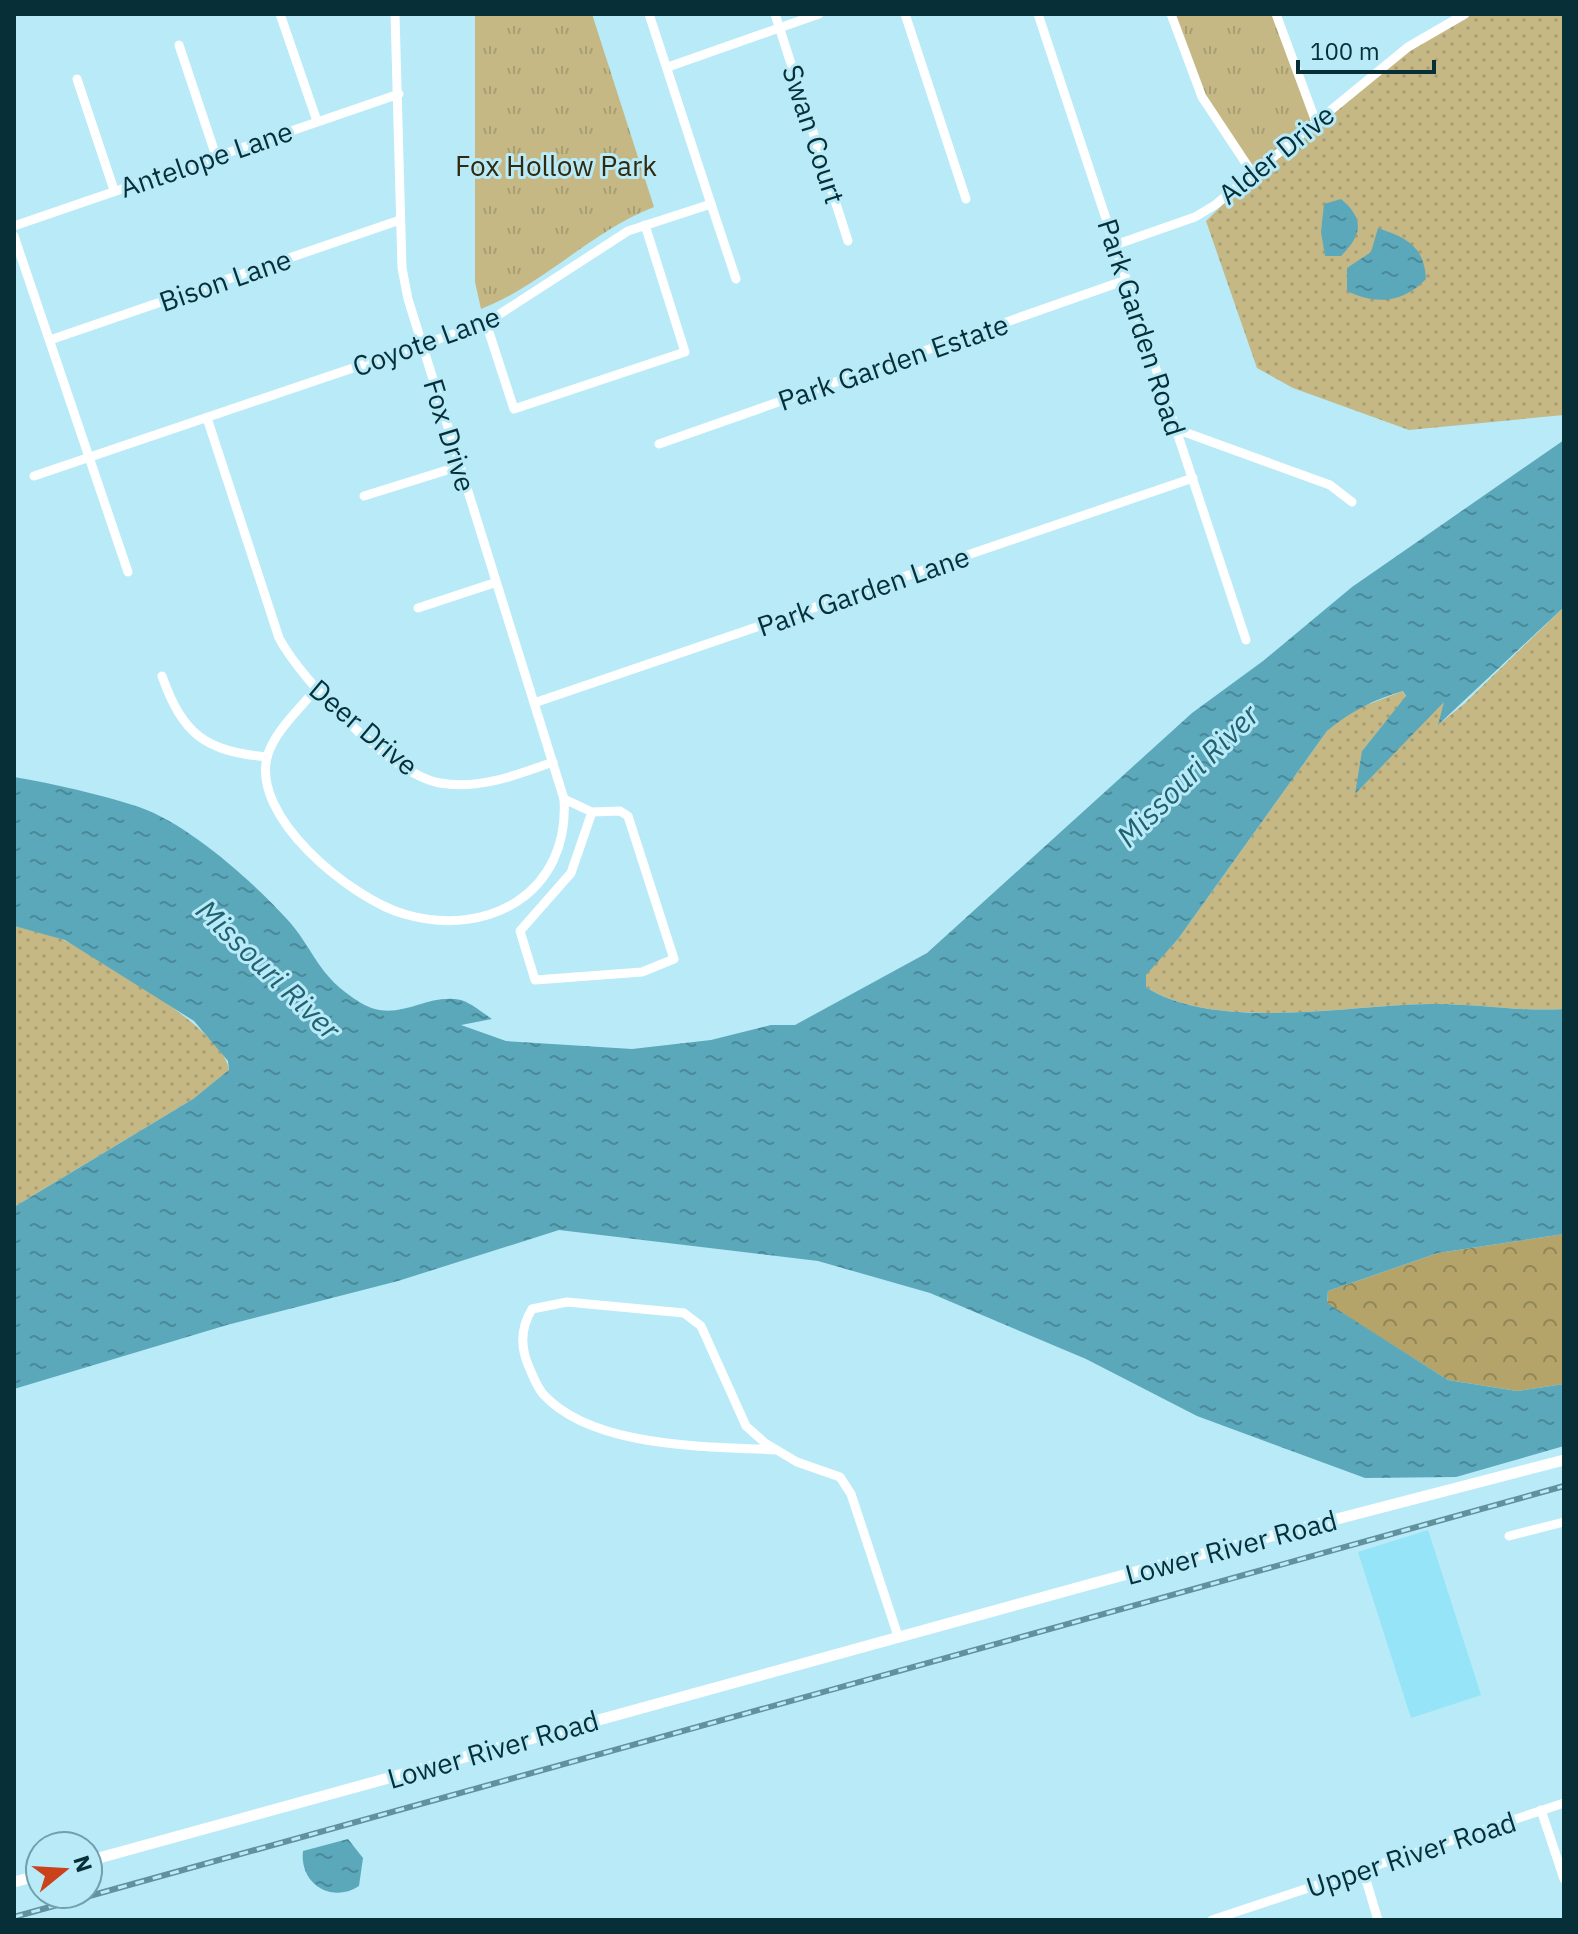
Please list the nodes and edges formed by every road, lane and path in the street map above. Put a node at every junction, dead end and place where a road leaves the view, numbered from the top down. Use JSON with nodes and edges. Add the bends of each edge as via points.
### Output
{"nodes":[{"id":1,"x":280,"y":14,"type":"edge"},
{"id":2,"x":395,"y":14,"type":"edge"},
{"id":3,"x":649,"y":14,"type":"edge"},
{"id":4,"x":775,"y":14,"type":"edge"},
{"id":5,"x":819,"y":14,"type":"edge"},
{"id":6,"x":905,"y":14,"type":"edge"},
{"id":7,"x":1038,"y":14,"type":"edge"},
{"id":8,"x":1171,"y":14,"type":"edge"},
{"id":9,"x":1276,"y":14,"type":"edge"},
{"id":10,"x":1465,"y":14,"type":"edge"},
{"id":11,"x":780,"y":27,"type":"junction"},
{"id":12,"x":179,"y":45,"type":"dead end"},
{"id":13,"x":668,"y":67,"type":"junction"},
{"id":14,"x":77,"y":79,"type":"dead end"},
{"id":15,"x":399,"y":94,"type":"junction"},
{"id":16,"x":317,"y":121,"type":"junction"},
{"id":17,"x":1316,"y":122,"type":"junction"},
{"id":18,"x":216,"y":156,"type":"junction"},
{"id":19,"x":1253,"y":174,"type":"junction"},
{"id":20,"x":114,"y":190,"type":"junction"},
{"id":21,"x":966,"y":199,"type":"dead end"},
{"id":22,"x":711,"y":204,"type":"junction"},
{"id":23,"x":400,"y":220,"type":"junction"},
{"id":24,"x":645,"y":225,"type":"junction"},
{"id":25,"x":14,"y":226,"type":"edge"},
{"id":26,"x":14,"y":236,"type":"edge"},
{"id":27,"x":848,"y":241,"type":"dead end"},
{"id":28,"x":1115,"y":245,"type":"junction"},
{"id":29,"x":736,"y":279,"type":"dead end"},
{"id":30,"x":1126,"y":280,"type":"junction"},
{"id":31,"x":486,"y":323,"type":"junction"},
{"id":32,"x":50,"y":340,"type":"junction"},
{"id":33,"x":422,"y":344,"type":"junction"},
{"id":34,"x":207,"y":418,"type":"junction"},
{"id":35,"x":1176,"y":429,"type":"junction"},
{"id":36,"x":659,"y":444,"type":"dead end"},
{"id":37,"x":89,"y":456,"type":"junction"},
{"id":38,"x":460,"y":466,"type":"junction"},
{"id":39,"x":34,"y":476,"type":"dead end"},
{"id":40,"x":1193,"y":478,"type":"junction"},
{"id":41,"x":364,"y":496,"type":"dead end"},
{"id":42,"x":1352,"y":502,"type":"dead end"},
{"id":43,"x":128,"y":572,"type":"dead end"},
{"id":44,"x":494,"y":583,"type":"junction"},
{"id":45,"x":418,"y":608,"type":"dead end"},
{"id":46,"x":1246,"y":640,"type":"dead end"},
{"id":47,"x":162,"y":676,"type":"dead end"},
{"id":48,"x":314,"y":691,"type":"junction"},
{"id":49,"x":534,"y":703,"type":"junction"},
{"id":50,"x":267,"y":757,"type":"junction"},
{"id":51,"x":553,"y":762,"type":"junction"},
{"id":52,"x":564,"y":799,"type":"junction"},
{"id":53,"x":592,"y":812,"type":"junction"},
{"id":54,"x":777,"y":1450,"type":"junction"},
{"id":55,"x":1564,"y":1460,"type":"edge"},
{"id":56,"x":1564,"y":1522,"type":"edge"},
{"id":57,"x":1509,"y":1536,"type":"dead end"},
{"id":58,"x":898,"y":1636,"type":"junction"},
{"id":59,"x":1564,"y":1803,"type":"edge"},
{"id":60,"x":1541,"y":1810,"type":"junction"},
{"id":61,"x":104,"y":1857,"type":"edge"},
{"id":62,"x":1363,"y":1870,"type":"junction"},
{"id":63,"x":1564,"y":1879,"type":"edge"},
{"id":64,"x":1212,"y":1920,"type":"edge"},
{"id":65,"x":1378,"y":1920,"type":"edge"}],
"edges":[{"from":1,"to":16,"type":"street"},
{"from":2,"to":15,"type":"street","name":"Fox Drive"},
{"from":3,"to":13,"type":"street"},
{"from":4,"to":11,"type":"street","name":"Swan Court"},
{"from":5,"to":11,"type":"street"},
{"from":6,"to":21,"type":"street"},
{"from":7,"to":28,"type":"street","name":"Park Garden Road"},
{"from":8,"to":19,"type":"street","via":[[1202,97]]},
{"from":9,"to":17,"type":"street"},
{"from":10,"to":17,"type":"street","name":"Alder Drive","via":[[1408,47]]},
{"from":11,"to":13,"type":"street"},
{"from":11,"to":27,"type":"street","name":"Swan Court"},
{"from":12,"to":18,"type":"street"},
{"from":13,"to":22,"type":"street"},
{"from":14,"to":20,"type":"street"},
{"from":15,"to":16,"type":"street","name":"Antelope Lane"},
{"from":15,"to":23,"type":"street","name":"Fox Drive"},
{"from":16,"to":18,"type":"street","name":"Antelope Lane"},
{"from":17,"to":19,"type":"street","name":"Alder Drive"},
{"from":18,"to":20,"type":"street","name":"Antelope Lane"},
{"from":19,"to":28,"type":"street","name":"Alder Drive","via":[[1195,217]]},
{"from":20,"to":25,"type":"street","name":"Antelope Lane"},
{"from":22,"to":24,"type":"street","name":"Coyote Lane"},
{"from":22,"to":29,"type":"street"},
{"from":23,"to":32,"type":"street","name":"Bison Lane"},
{"from":23,"to":33,"type":"street","name":"Fox Drive","via":[[402,268]]},
{"from":24,"to":31,"type":"street","name":"Coyote Lane"},
{"from":24,"to":31,"type":"street","via":[[685,352],[514,409]]},
{"from":26,"to":32,"type":"street"},
{"from":28,"to":30,"type":"street","name":"Park Garden Road"},
{"from":30,"to":35,"type":"street","name":"Park Garden Road"},
{"from":30,"to":36,"type":"street","name":"Park Garden Estate"},
{"from":31,"to":33,"type":"street","name":"Coyote Lane"},
{"from":32,"to":37,"type":"street"},
{"from":33,"to":34,"type":"street","name":"Coyote Lane"},
{"from":33,"to":38,"type":"street","name":"Fox Drive"},
{"from":34,"to":37,"type":"street","name":"Coyote Lane"},
{"from":34,"to":48,"type":"street","name":"Deer Drive","via":[[279,638]]},
{"from":35,"to":40,"type":"street","name":"Park Garden Road"},
{"from":35,"to":42,"type":"street","via":[[1330,485]]},
{"from":37,"to":39,"type":"street","name":"Coyote Lane"},
{"from":37,"to":43,"type":"street"},
{"from":38,"to":41,"type":"street"},
{"from":38,"to":44,"type":"street","name":"Fox Drive"},
{"from":40,"to":46,"type":"street","name":"Park Garden Road"},
{"from":40,"to":49,"type":"street","name":"Park Garden Lane"},
{"from":44,"to":45,"type":"street"},
{"from":44,"to":49,"type":"street","name":"Fox Drive"},
{"from":47,"to":50,"type":"street","via":[[186,727],[209,745],[231,754]]},
{"from":48,"to":50,"type":"street","via":[[276,737]]},
{"from":48,"to":51,"type":"street","name":"Deer Drive","via":[[403,767],[437,783],[472,785]]},
{"from":49,"to":51,"type":"street","name":"Fox Drive"},
{"from":50,"to":52,"type":"street","name":"Fox Drive","via":[[271,798],[291,833],[360,895],[431,920],[489,916],[529,894],[548,873],[560,846],[566,826]]},
{"from":51,"to":52,"type":"street","name":"Fox Drive"},
{"from":52,"to":53,"type":"street"},
{"from":53,"to":53,"type":"street","via":[[620,811],[633,823],[674,959],[642,972],[535,980],[520,931],[571,873]]},
{"from":54,"to":54,"type":"street","via":[[746,1426],[701,1326],[684,1313],[567,1302],[532,1309],[522,1324],[526,1360],[541,1392],[560,1410],[630,1437]]},
{"from":54,"to":58,"type":"street","via":[[840,1477],[851,1494]]},
{"from":55,"to":58,"type":"street","name":"Lower River Road"},
{"from":56,"to":57,"type":"street"},
{"from":58,"to":61,"type":"street","name":"Lower River Road"},
{"from":59,"to":60,"type":"street","name":"Upper River Road"},
{"from":60,"to":62,"type":"street","name":"Upper River Road"},
{"from":60,"to":63,"type":"street"},
{"from":62,"to":64,"type":"street","name":"Upper River Road"},
{"from":62,"to":65,"type":"street"}]}
